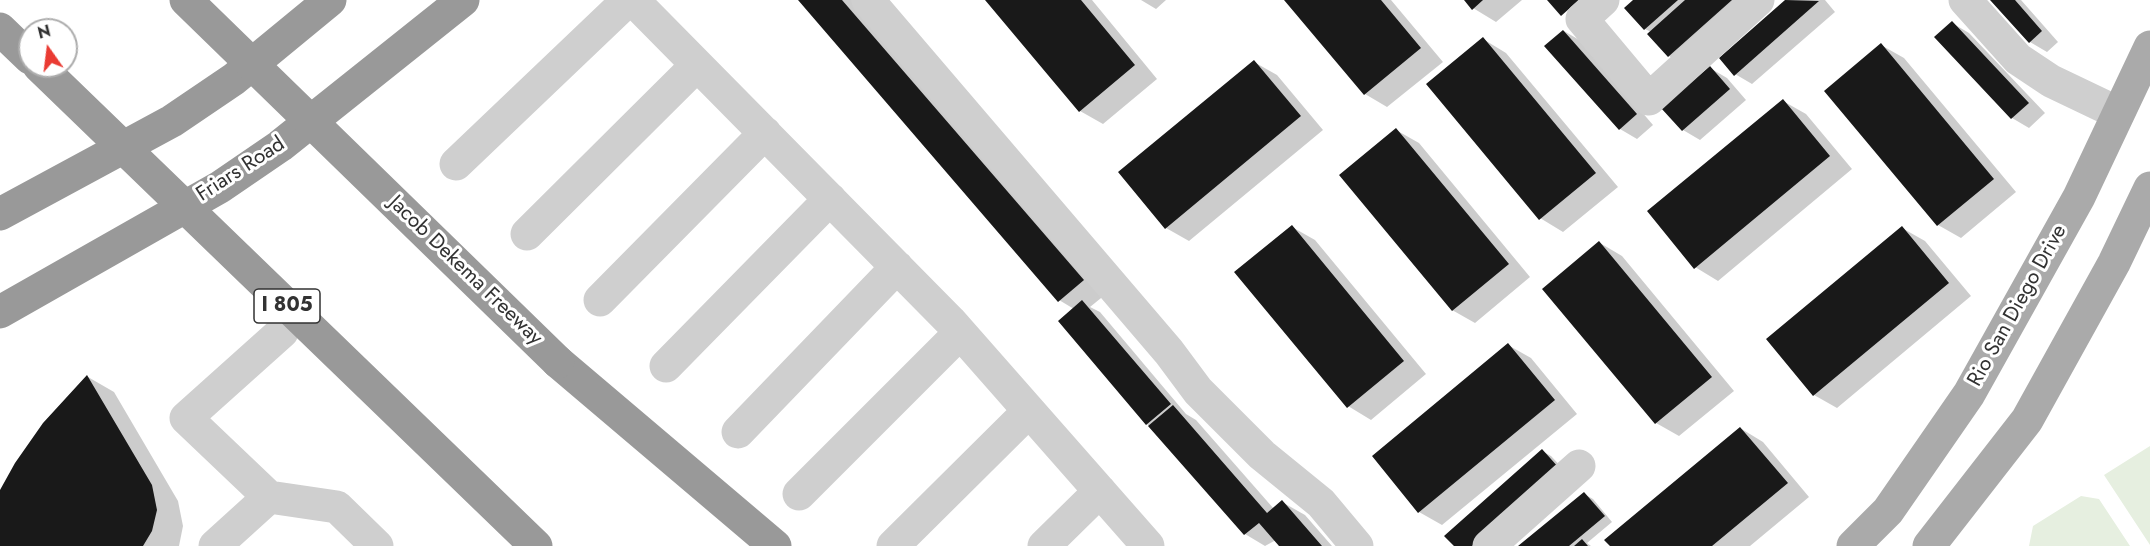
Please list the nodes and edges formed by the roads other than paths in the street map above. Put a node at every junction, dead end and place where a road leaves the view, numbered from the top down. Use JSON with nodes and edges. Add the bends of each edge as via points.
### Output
{"nodes":[{"id":1,"x":186,"y":0,"type":"edge"},
{"id":2,"x":330,"y":0,"type":"edge"},
{"id":3,"x":463,"y":0,"type":"edge"},
{"id":4,"x":628,"y":0,"type":"edge"},
{"id":5,"x":633,"y":0,"type":"edge"},
{"id":6,"x":868,"y":0,"type":"edge"},
{"id":7,"x":1603,"y":0,"type":"edge"},
{"id":8,"x":1758,"y":0,"type":"edge"},
{"id":9,"x":1965,"y":0,"type":"edge"},
{"id":10,"x":441,"y":12,"type":"edge"},
{"id":11,"x":0,"y":29,"type":"edge"},
{"id":12,"x":18,"y":46,"type":"edge"},
{"id":13,"x":2150,"y":46,"type":"edge"},
{"id":14,"x":698,"y":65,"type":"junction"},
{"id":15,"x":51,"y":78,"type":"edge"},
{"id":16,"x":2118,"y":113,"type":"junction"},
{"id":17,"x":765,"y":133,"type":"junction"},
{"id":18,"x":456,"y":164,"type":"dead end"},
{"id":19,"x":2150,"y":188,"type":"edge"},
{"id":20,"x":830,"y":199,"type":"junction"},
{"id":21,"x":0,"y":214,"type":"edge"},
{"id":22,"x":527,"y":234,"type":"dead end"},
{"id":23,"x":897,"y":267,"type":"junction"},
{"id":24,"x":600,"y":300,"type":"dead end"},
{"id":25,"x":0,"y":312,"type":"edge"},
{"id":26,"x":282,"y":332,"type":"dead end"},
{"id":27,"x":960,"y":333,"type":"junction"},
{"id":28,"x":558,"y":362,"type":"junction"},
{"id":29,"x":666,"y":366,"type":"dead end"},
{"id":30,"x":1029,"y":411,"type":"junction"},
{"id":31,"x":738,"y":432,"type":"dead end"},
{"id":32,"x":1579,"y":466,"type":"dead end"},
{"id":33,"x":1100,"y":491,"type":"junction"},
{"id":34,"x":799,"y":494,"type":"dead end"},
{"id":35,"x":269,"y":497,"type":"junction"},
{"id":36,"x":368,"y":543,"type":"edge"},
{"id":37,"x":215,"y":546,"type":"edge"},
{"id":38,"x":536,"y":546,"type":"edge"},
{"id":39,"x":740,"y":546,"type":"edge"},
{"id":40,"x":775,"y":546,"type":"edge"},
{"id":41,"x":893,"y":546,"type":"edge"},
{"id":42,"x":1044,"y":546,"type":"edge"},
{"id":43,"x":1148,"y":546,"type":"edge"},
{"id":44,"x":1358,"y":546,"type":"edge"},
{"id":45,"x":1489,"y":546,"type":"edge"},
{"id":46,"x":1853,"y":546,"type":"edge"},
{"id":47,"x":1929,"y":546,"type":"edge"}],
"edges":[{"from":1,"to":28,"type":"highway","name":"Jacob Dekema Freeway","bridge":true},
{"from":2,"to":21,"type":"highway","via":[[234,79],[172,120]]},
{"from":3,"to":10,"type":"highway","name":"Friars Road"},
{"from":4,"to":18,"type":"lane"},
{"from":5,"to":14,"type":"lane"},
{"from":6,"to":44,"type":"lane","via":[[1198,391],[1262,455],[1321,503]]},
{"from":7,"to":8,"type":"lane","via":[[1582,19],[1648,99]]},
{"from":9,"to":16,"type":"lane","via":[[2018,59],[2051,81]]},
{"from":10,"to":25,"type":"highway","name":"Friars Road","via":[[280,146],[220,187]]},
{"from":11,"to":12,"type":"highway"},
{"from":13,"to":16,"type":"main road","name":"Rio San Diego Drive"},
{"from":14,"to":17,"type":"lane"},
{"from":14,"to":22,"type":"lane"},
{"from":15,"to":38,"type":"highway","number":"I 805","bridge":true},
{"from":16,"to":46,"type":"main road","name":"Rio San Diego Drive","via":[[2079,197],[1969,394],[1888,510]]},
{"from":17,"to":20,"type":"lane"},
{"from":17,"to":24,"type":"lane"},
{"from":19,"to":47,"type":"main road","via":[[2114,263],[2027,420]]},
{"from":20,"to":23,"type":"lane"},
{"from":20,"to":29,"type":"lane"},
{"from":23,"to":27,"type":"lane"},
{"from":23,"to":31,"type":"lane"},
{"from":26,"to":35,"type":"lane","via":[[186,418]]},
{"from":27,"to":30,"type":"lane"},
{"from":27,"to":34,"type":"lane"},
{"from":28,"to":39,"type":"highway","name":"Jacob Dekema Freeway"},
{"from":28,"to":40,"type":"highway"},
{"from":30,"to":33,"type":"lane"},
{"from":30,"to":41,"type":"lane"},
{"from":32,"to":45,"type":"lane"},
{"from":33,"to":42,"type":"lane"},
{"from":33,"to":43,"type":"lane"},
{"from":35,"to":36,"type":"lane","via":[[337,507]]},
{"from":35,"to":37,"type":"lane"}]}
